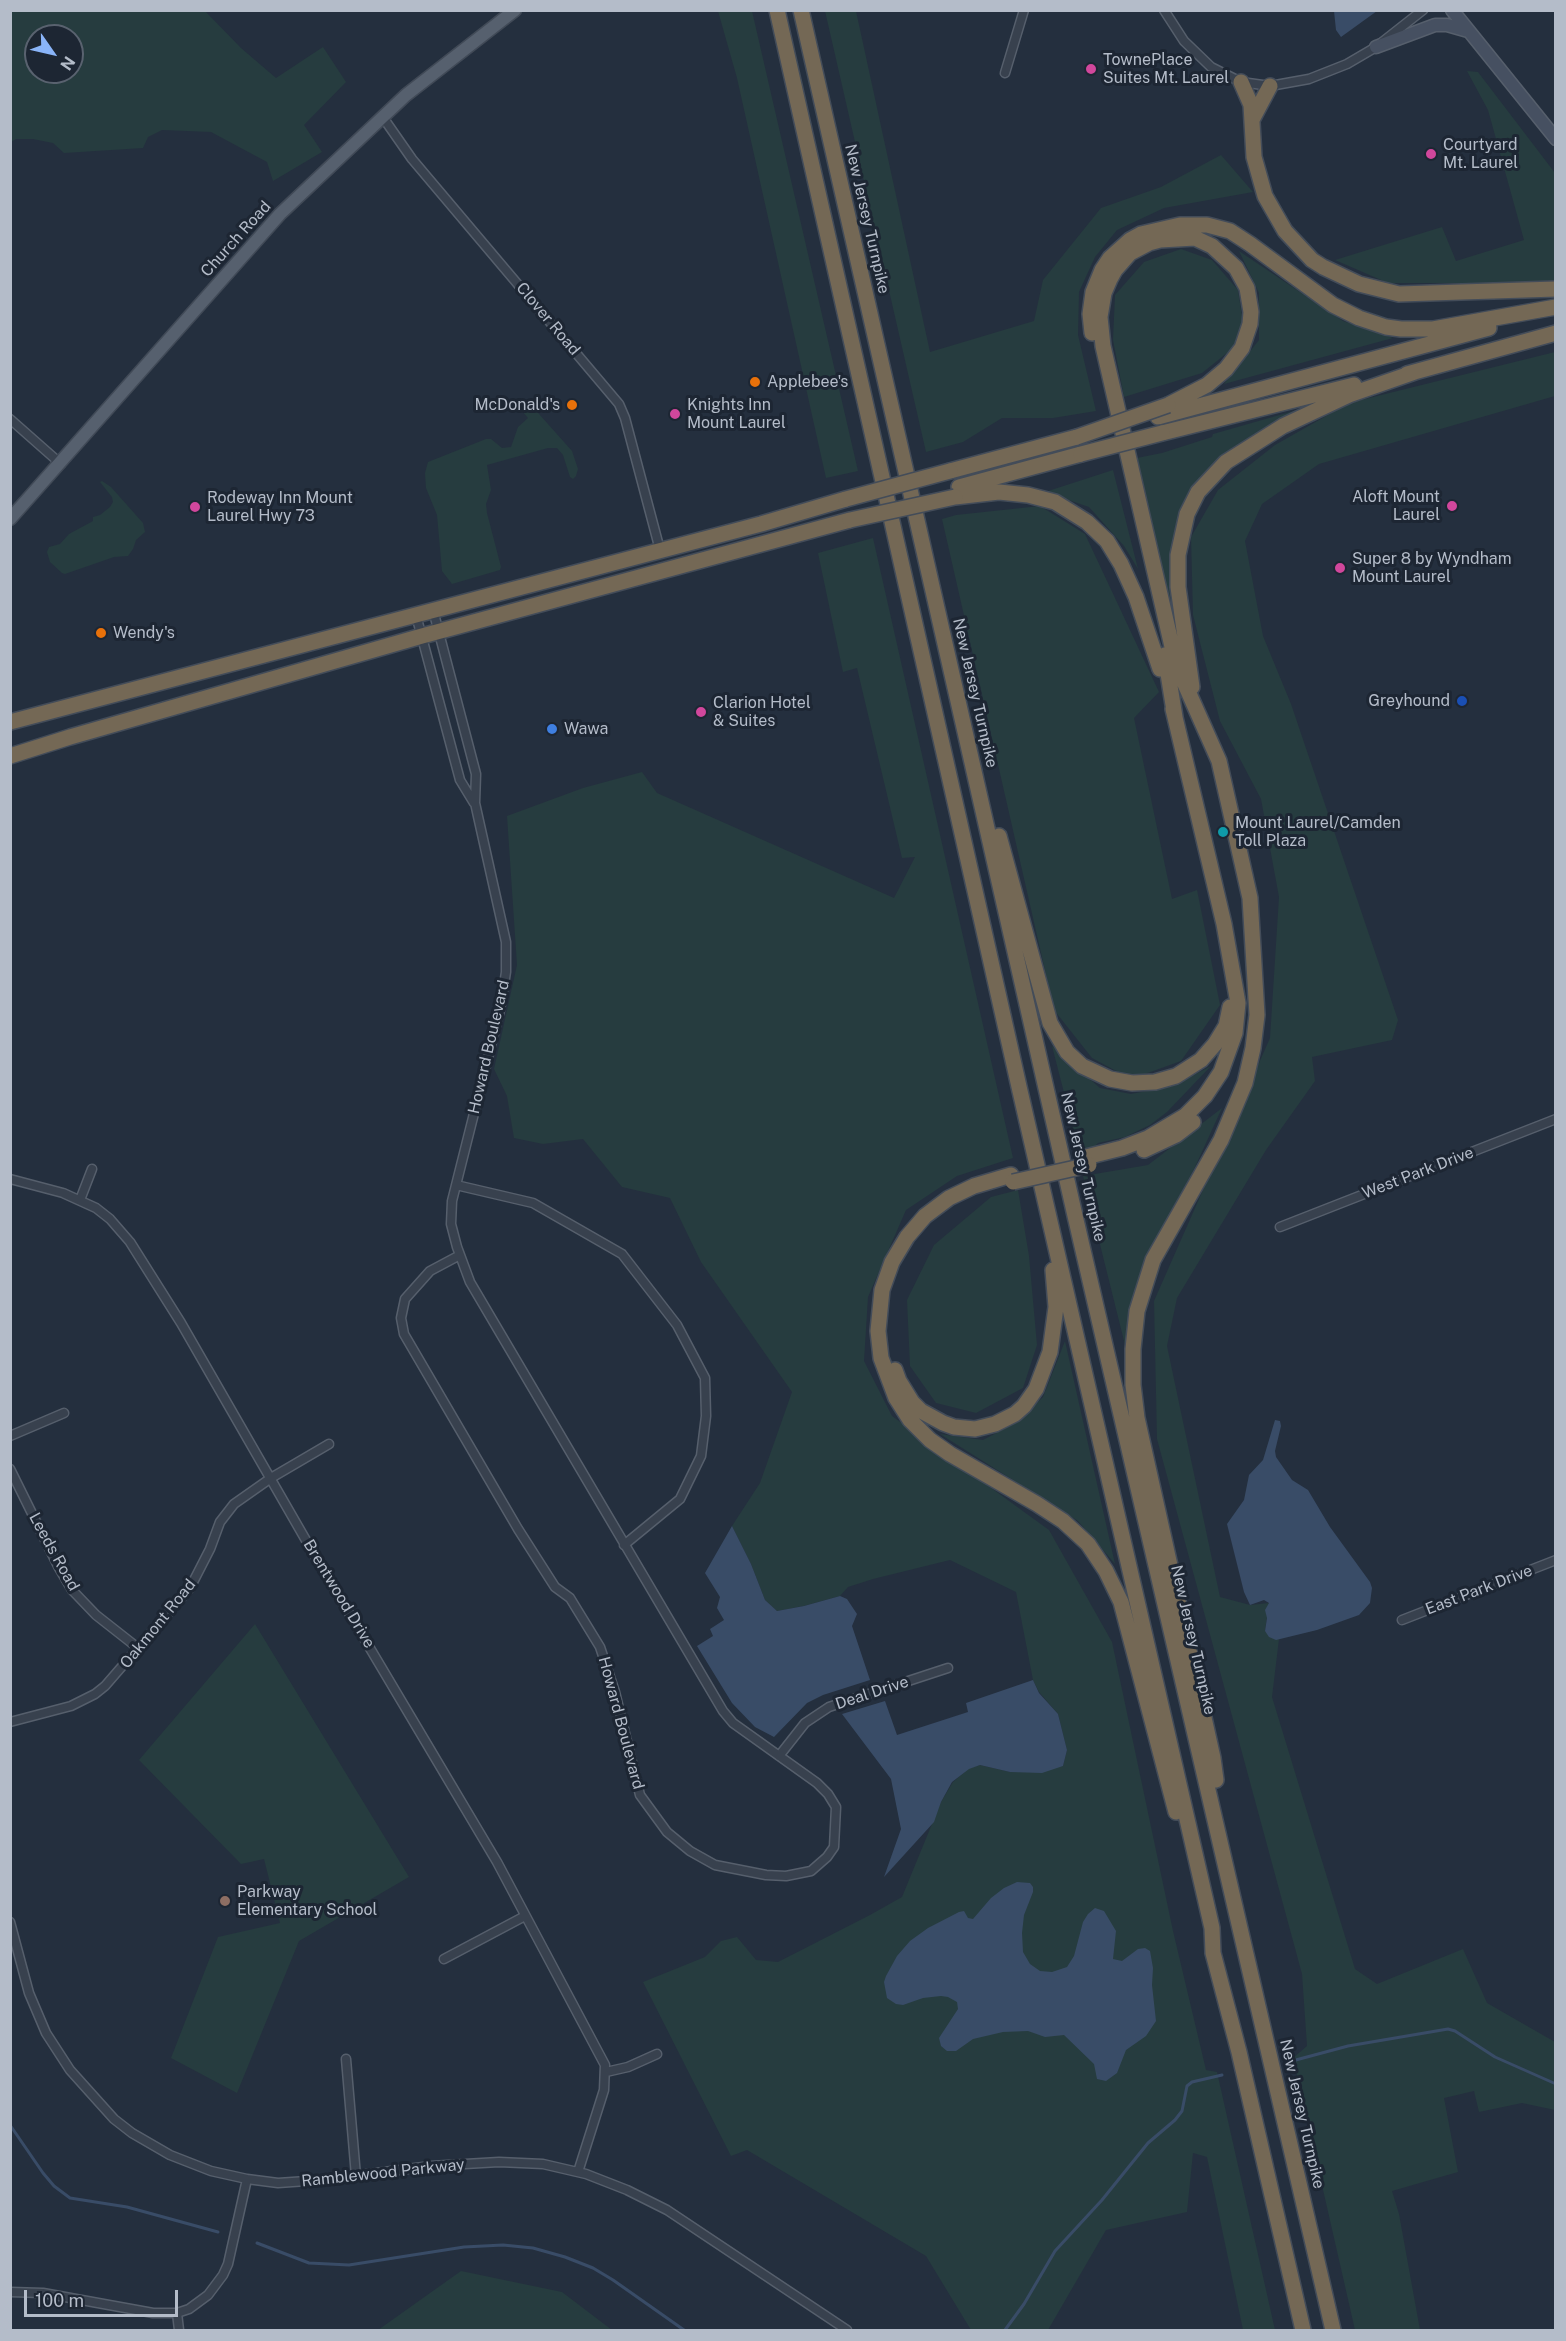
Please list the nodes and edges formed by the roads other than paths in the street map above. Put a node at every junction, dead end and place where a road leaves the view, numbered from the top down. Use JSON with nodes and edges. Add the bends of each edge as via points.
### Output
{"nodes":[{"id":1,"x":514,"y":10,"type":"edge"},
{"id":2,"x":777,"y":10,"type":"edge"},
{"id":3,"x":801,"y":10,"type":"edge"},
{"id":4,"x":1024,"y":10,"type":"edge"},
{"id":5,"x":1164,"y":10,"type":"edge"},
{"id":6,"x":1423,"y":10,"type":"edge"},
{"id":7,"x":1452,"y":10,"type":"edge"},
{"id":8,"x":1468,"y":31,"type":"junction"},
{"id":9,"x":1377,"y":47,"type":"junction"},
{"id":10,"x":1005,"y":73,"type":"dead end"},
{"id":11,"x":1241,"y":82,"type":"junction"},
{"id":12,"x":1270,"y":86,"type":"junction"},
{"id":13,"x":382,"y":116,"type":"junction"},
{"id":14,"x":1253,"y":118,"type":"junction"},
{"id":15,"x":1556,"y":139,"type":"edge"},
{"id":16,"x":1556,"y":289,"type":"edge"},
{"id":17,"x":1556,"y":308,"type":"edge"},
{"id":18,"x":1556,"y":333,"type":"edge"},
{"id":19,"x":1415,"y":372,"type":"junction"},
{"id":20,"x":1163,"y":411,"type":"junction"},
{"id":21,"x":10,"y":419,"type":"edge"},
{"id":22,"x":61,"y":464,"type":"junction"},
{"id":23,"x":954,"y":493,"type":"junction"},
{"id":24,"x":10,"y":519,"type":"edge"},
{"id":25,"x":660,"y":550,"type":"junction"},
{"id":26,"x":433,"y":610,"type":"junction"},
{"id":27,"x":416,"y":615,"type":"junction"},
{"id":28,"x":438,"y":632,"type":"junction"},
{"id":29,"x":422,"y":636,"type":"junction"},
{"id":30,"x":1197,"y":714,"type":"junction"},
{"id":31,"x":1175,"y":717,"type":"junction"},
{"id":32,"x":10,"y":722,"type":"edge"},
{"id":33,"x":10,"y":756,"type":"edge"},
{"id":34,"x":972,"y":762,"type":"junction"},
{"id":35,"x":475,"y":803,"type":"junction"},
{"id":36,"x":1254,"y":962,"type":"junction"},
{"id":37,"x":1232,"y":971,"type":"junction"},
{"id":38,"x":1020,"y":1091,"type":"junction"},
{"id":39,"x":1556,"y":1119,"type":"edge"},
{"id":40,"x":1088,"y":1161,"type":"junction"},
{"id":41,"x":92,"y":1169,"type":"dead end"},
{"id":42,"x":1012,"y":1178,"type":"junction"},
{"id":43,"x":10,"y":1179,"type":"edge"},
{"id":44,"x":456,"y":1185,"type":"junction"},
{"id":45,"x":80,"y":1200,"type":"junction"},
{"id":46,"x":1280,"y":1227,"type":"dead end"},
{"id":47,"x":460,"y":1255,"type":"junction"},
{"id":48,"x":64,"y":1413,"type":"dead end"},
{"id":49,"x":10,"y":1436,"type":"edge"},
{"id":50,"x":329,"y":1444,"type":"dead end"},
{"id":51,"x":10,"y":1469,"type":"edge"},
{"id":52,"x":271,"y":1478,"type":"junction"},
{"id":53,"x":624,"y":1545,"type":"junction"},
{"id":54,"x":1556,"y":1560,"type":"edge"},
{"id":55,"x":1402,"y":1620,"type":"dead end"},
{"id":56,"x":138,"y":1648,"type":"junction"},
{"id":57,"x":948,"y":1668,"type":"dead end"},
{"id":58,"x":10,"y":1722,"type":"edge"},
{"id":59,"x":779,"y":1756,"type":"junction"},
{"id":60,"x":1226,"y":1861,"type":"junction"},
{"id":61,"x":525,"y":1916,"type":"junction"},
{"id":62,"x":10,"y":1922,"type":"edge"},
{"id":63,"x":1213,"y":1953,"type":"junction"},
{"id":64,"x":444,"y":1959,"type":"dead end"},
{"id":65,"x":657,"y":2054,"type":"dead end"},
{"id":66,"x":346,"y":2058,"type":"dead end"},
{"id":67,"x":606,"y":2073,"type":"junction"},
{"id":68,"x":578,"y":2172,"type":"junction"},
{"id":69,"x":356,"y":2176,"type":"junction"},
{"id":70,"x":247,"y":2179,"type":"junction"},
{"id":71,"x":10,"y":2292,"type":"edge"},
{"id":72,"x":177,"y":2313,"type":"junction"},
{"id":73,"x":179,"y":2331,"type":"edge"},
{"id":74,"x":847,"y":2331,"type":"edge"},
{"id":75,"x":1303,"y":2331,"type":"edge"},
{"id":76,"x":1333,"y":2331,"type":"edge"}],
"edges":[{"from":1,"to":13,"type":"main road","name":"Church Road"},
{"from":2,"to":38,"type":"highway"},
{"from":3,"to":34,"type":"highway","name":"New Jersey Turnpike"},
{"from":4,"to":10,"type":"street"},
{"from":5,"to":11,"type":"street","via":[[1184,40],[1206,62]]},
{"from":6,"to":9,"type":"street"},
{"from":7,"to":8,"type":"street"},
{"from":8,"to":9,"type":"street","via":[[1435,25]]},
{"from":8,"to":15,"type":"street"},
{"from":9,"to":12,"type":"street","via":[[1322,75]]},
{"from":11,"to":12,"type":"street"},
{"from":11,"to":14,"type":"highway"},
{"from":12,"to":14,"type":"highway"},
{"from":13,"to":22,"type":"main road","name":"Church Road","via":[[269,226]]},
{"from":13,"to":25,"type":"street","name":"Clover Road","via":[[412,159],[619,404]]},
{"from":14,"to":16,"type":"highway","via":[[1257,170],[1271,208],[1312,260],[1335,274],[1399,294]]},
{"from":17,"to":20,"type":"highway"},
{"from":17,"to":31,"type":"highway","via":[[1433,329],[1386,327],[1333,305],[1241,237],[1207,225],[1180,225],[1141,234],[1110,258],[1093,292],[1090,328],[1168,667]]},
{"from":18,"to":19,"type":"highway"},
{"from":19,"to":23,"type":"highway","bridge":true,"via":[[1081,454]]},
{"from":19,"to":30,"type":"highway","via":[[1349,395],[1283,426],[1226,462],[1198,492],[1187,514],[1178,555],[1180,602]]},
{"from":20,"to":25,"type":"highway","bridge":true},
{"from":20,"to":30,"type":"highway","via":[[1226,369],[1242,348],[1250,324],[1247,288],[1236,268],[1212,246],[1195,238],[1160,240],[1130,253],[1110,279],[1100,317],[1103,346],[1176,664]]},
{"from":21,"to":22,"type":"street"},
{"from":22,"to":24,"type":"main road","name":"Church Road"},
{"from":23,"to":28,"type":"highway","bridge":true},
{"from":23,"to":31,"type":"highway","via":[[1028,495],[1066,507],[1098,532],[1114,552],[1136,597]]},
{"from":25,"to":26,"type":"highway"},
{"from":26,"to":27,"type":"highway"},
{"from":26,"to":28,"type":"street","name":"Howard Boulevard"},
{"from":27,"to":29,"type":"street","name":"Howard Boulevard"},
{"from":27,"to":32,"type":"highway"},
{"from":28,"to":29,"type":"highway"},
{"from":28,"to":35,"type":"street","name":"Howard Boulevard","via":[[476,774]]},
{"from":29,"to":33,"type":"highway"},
{"from":29,"to":35,"type":"street","name":"Howard Boulevard","via":[[460,780]]},
{"from":30,"to":36,"type":"highway","via":[[1220,761],[1250,898]]},
{"from":31,"to":37,"type":"highway"},
{"from":34,"to":37,"type":"highway","via":[[999,837],[1050,1023],[1067,1052],[1082,1066],[1110,1079],[1132,1083],[1155,1082],[1185,1071],[1208,1053],[1226,1026]]},
{"from":34,"to":60,"type":"highway","name":"New Jersey Turnpike"},
{"from":35,"to":44,"type":"street","name":"Howard Boulevard","via":[[506,942],[506,972]]},
{"from":36,"to":40,"type":"highway","via":[[1242,1045],[1230,1076],[1212,1104],[1190,1125],[1162,1143],[1134,1154]]},
{"from":36,"to":60,"type":"highway","via":[[1257,1015],[1245,1083],[1226,1130],[1153,1260],[1137,1311],[1133,1349],[1137,1418],[1213,1758]]},
{"from":37,"to":40,"type":"highway","via":[[1238,1004],[1235,1033],[1221,1072],[1205,1096],[1179,1120],[1148,1138]]},
{"from":38,"to":42,"type":"highway","via":[[1019,1115],[1054,1277],[1053,1337],[1041,1378],[1024,1406],[996,1424],[975,1429],[954,1427],[921,1411],[899,1381],[889,1339],[891,1297],[909,1252],[936,1220],[958,1204]]},
{"from":38,"to":63,"type":"highway","via":[[1212,1928]]},
{"from":39,"to":46,"type":"street","name":"West Park Drive"},
{"from":40,"to":42,"type":"highway"},
{"from":41,"to":45,"type":"street"},
{"from":42,"to":63,"type":"highway","via":[[974,1186],[949,1198],[925,1216],[907,1237],[882,1290],[878,1330],[881,1358],[896,1398],[925,1435],[1063,1521],[1088,1544],[1106,1571],[1121,1602]]},
{"from":43,"to":45,"type":"street","name":"Brentwood Drive"},
{"from":44,"to":47,"type":"street","name":"Howard Boulevard","via":[[451,1224]]},
{"from":44,"to":53,"type":"street","via":[[533,1203],[622,1254],[677,1325],[705,1378],[701,1456],[680,1499]]},
{"from":45,"to":52,"type":"street","name":"Brentwood Drive","via":[[110,1219],[130,1242]]},
{"from":47,"to":53,"type":"street","name":"Howard Boulevard","via":[[470,1282]]},
{"from":47,"to":59,"type":"street","name":"Howard Boulevard","via":[[430,1271],[405,1299],[401,1318],[404,1334],[534,1554],[555,1587],[570,1598],[600,1647],[640,1795],[667,1832],[715,1865],[766,1875],[811,1871],[834,1847],[836,1807],[817,1783]]},
{"from":48,"to":49,"type":"street"},
{"from":50,"to":52,"type":"street","name":"Oakmont Road"},
{"from":51,"to":56,"type":"street","name":"Leeds Road","via":[[72,1590]]},
{"from":52,"to":56,"type":"street","name":"Oakmont Road","via":[[227,1512],[190,1588]]},
{"from":52,"to":61,"type":"street","name":"Brentwood Drive"},
{"from":53,"to":59,"type":"street","name":"Howard Boulevard","via":[[723,1711]]},
{"from":54,"to":55,"type":"street","name":"East Park Drive"},
{"from":56,"to":58,"type":"street","name":"Oakmont Road","via":[[95,1694],[70,1706]]},
{"from":57,"to":59,"type":"street","name":"Deal Drive","via":[[829,1707],[804,1723]]},
{"from":60,"to":76,"type":"highway","name":"New Jersey Turnpike"},
{"from":61,"to":64,"type":"street"},
{"from":61,"to":67,"type":"street","name":"Brentwood Drive","via":[[602,2058]]},
{"from":62,"to":70,"type":"street","name":"Ramblewood Parkway","via":[[29,1993],[46,2033],[69,2070],[98,2104],[132,2133],[170,2155],[211,2171]]},
{"from":63,"to":75,"type":"highway"},
{"from":65,"to":67,"type":"street"},
{"from":66,"to":69,"type":"street"},
{"from":67,"to":68,"type":"street","via":[[601,2103]]},
{"from":68,"to":69,"type":"street","name":"Ramblewood Parkway","via":[[543,2164],[499,2162]]},
{"from":68,"to":74,"type":"street","name":"Ramblewood Parkway","via":[[607,2181],[667,2210]]},
{"from":69,"to":70,"type":"street","name":"Ramblewood Parkway","via":[[300,2182]]},
{"from":70,"to":72,"type":"street","via":[[223,2275],[208,2295]]},
{"from":71,"to":72,"type":"street","via":[[50,2294],[153,2313]]},
{"from":72,"to":73,"type":"street"}]}
